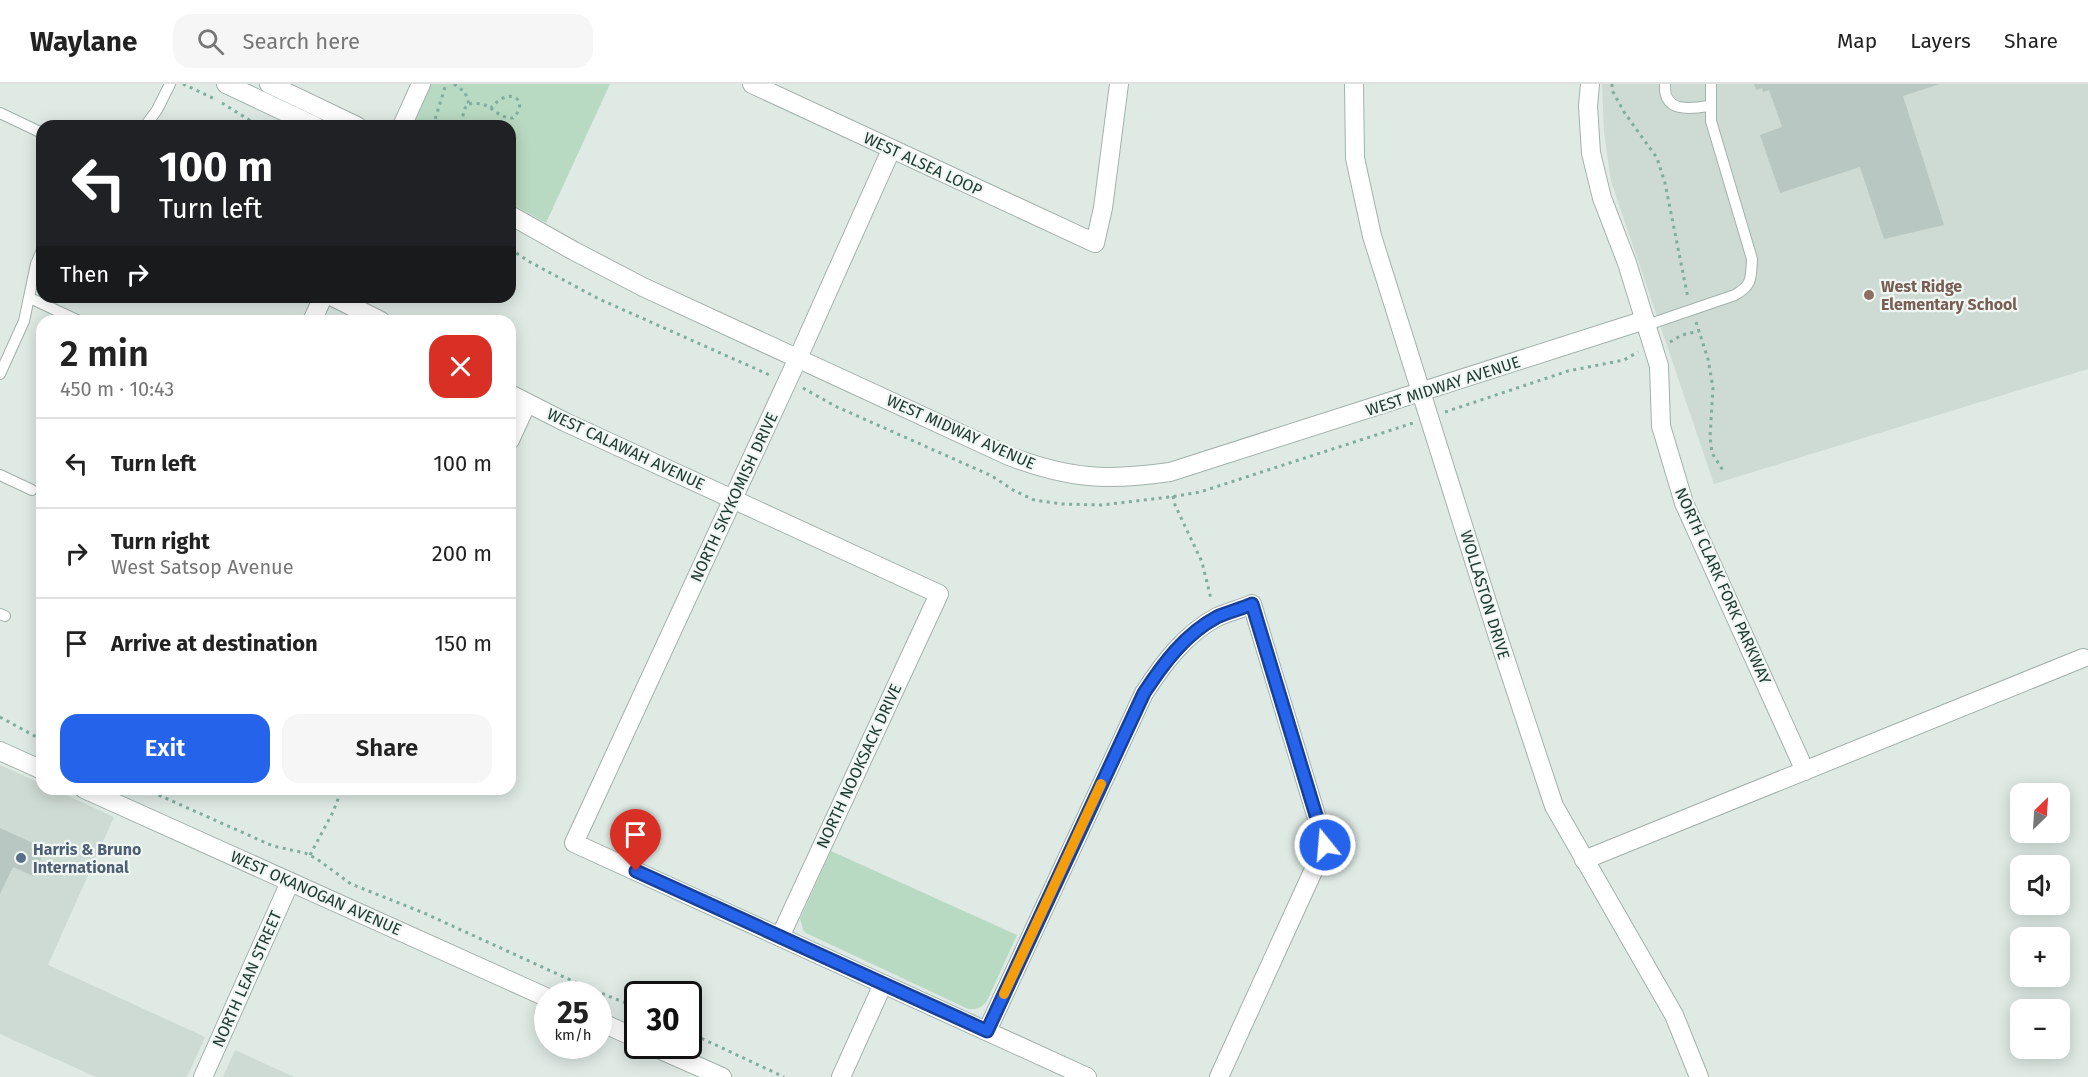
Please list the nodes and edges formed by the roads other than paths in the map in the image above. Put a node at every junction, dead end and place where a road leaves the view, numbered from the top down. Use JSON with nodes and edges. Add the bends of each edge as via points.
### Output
{"nodes":[{"id":1,"x":170,"y":84,"type":"edge"},
{"id":2,"x":226,"y":84,"type":"edge"},
{"id":3,"x":268,"y":84,"type":"edge"},
{"id":4,"x":421,"y":84,"type":"edge"},
{"id":5,"x":752,"y":84,"type":"edge"},
{"id":6,"x":1119,"y":84,"type":"edge"},
{"id":7,"x":1354,"y":84,"type":"edge"},
{"id":8,"x":1590,"y":84,"type":"edge"},
{"id":9,"x":1665,"y":84,"type":"edge"},
{"id":10,"x":1711,"y":84,"type":"edge"},
{"id":11,"x":1709,"y":106,"type":"junction"},
{"id":12,"x":0,"y":113,"type":"edge"},
{"id":13,"x":149,"y":120,"type":"edge"},
{"id":14,"x":302,"y":120,"type":"edge"},
{"id":15,"x":344,"y":120,"type":"edge"},
{"id":16,"x":405,"y":120,"type":"edge"},
{"id":17,"x":36,"y":130,"type":"edge"},
{"id":18,"x":891,"y":150,"type":"junction"},
{"id":19,"x":516,"y":218,"type":"edge"},
{"id":20,"x":36,"y":264,"type":"edge"},
{"id":21,"x":30,"y":298,"type":"junction"},
{"id":22,"x":36,"y":301,"type":"edge"},
{"id":23,"x":41,"y":303,"type":"edge"},
{"id":24,"x":345,"y":303,"type":"edge"},
{"id":25,"x":66,"y":315,"type":"edge"},
{"id":26,"x":369,"y":315,"type":"edge"},
{"id":27,"x":1646,"y":322,"type":"junction"},
{"id":28,"x":798,"y":358,"type":"junction"},
{"id":29,"x":1,"y":371,"type":"edge"},
{"id":30,"x":1422,"y":393,"type":"junction"},
{"id":31,"x":516,"y":397,"type":"edge"},
{"id":32,"x":527,"y":403,"type":"junction"},
{"id":33,"x":516,"y":427,"type":"edge"},
{"id":34,"x":0,"y":475,"type":"edge"},
{"id":35,"x":32,"y":490,"type":"dead end"},
{"id":36,"x":733,"y":499,"type":"junction"},
{"id":37,"x":939,"y":594,"type":"joint"},
{"id":38,"x":2083,"y":658,"type":"dead end"},
{"id":39,"x":0,"y":751,"type":"edge"},
{"id":40,"x":36,"y":767,"type":"edge"},
{"id":41,"x":1805,"y":771,"type":"junction"},
{"id":42,"x":97,"y":795,"type":"edge"},
{"id":43,"x":1584,"y":860,"type":"junction"},
{"id":44,"x":290,"y":882,"type":"junction"},
{"id":45,"x":780,"y":937,"type":"junction"},
{"id":46,"x":883,"y":984,"type":"junction"},
{"id":47,"x":534,"y":992,"type":"edge"},
{"id":48,"x":987,"y":1031,"type":"junction"},
{"id":49,"x":681,"y":1059,"type":"edge"},
{"id":50,"x":203,"y":1077,"type":"edge"},
{"id":51,"x":722,"y":1077,"type":"edge"},
{"id":52,"x":841,"y":1077,"type":"edge"},
{"id":53,"x":1087,"y":1077,"type":"edge"},
{"id":54,"x":1219,"y":1077,"type":"edge"},
{"id":55,"x":1699,"y":1077,"type":"edge"}],
"edges":[{"from":1,"to":13,"type":"lane"},
{"from":2,"to":14,"type":"street"},
{"from":3,"to":15,"type":"street"},
{"from":4,"to":16,"type":"street"},
{"from":5,"to":18,"type":"street","name":"WEST ALSEA LOOP"},
{"from":6,"to":18,"type":"street","name":"WEST ALSEA LOOP","via":[[1095,243]]},
{"from":7,"to":30,"type":"street","name":"WOLLASTON DRIVE","via":[[1355,158],[1363,197]]},
{"from":8,"to":27,"type":"street","name":"NORTH CLARK FORK PARKWAY","via":[[1591,153],[1602,198]]},
{"from":9,"to":11,"type":"lane","via":[[1669,100],[1677,107]]},
{"from":10,"to":11,"type":"lane"},
{"from":11,"to":27,"type":"lane","via":[[1752,259],[1751,278],[1747,288],[1735,295],[1693,311]]},
{"from":12,"to":17,"type":"lane"},
{"from":18,"to":28,"type":"street","name":"NORTH SKYKOMISH DRIVE"},
{"from":19,"to":28,"type":"street","name":"WEST MIDWAY AVENUE","via":[[643,287]]},
{"from":20,"to":21,"type":"lane"},
{"from":21,"to":22,"type":"lane"},
{"from":21,"to":29,"type":"lane"},
{"from":23,"to":25,"type":"lane"},
{"from":24,"to":26,"type":"street"},
{"from":27,"to":30,"type":"street","name":"WEST MIDWAY AVENUE"},
{"from":27,"to":41,"type":"street","name":"NORTH CLARK FORK PARKWAY","via":[[1659,366],[1660,426],[1684,503]]},
{"from":28,"to":30,"type":"street","name":"WEST MIDWAY AVENUE","via":[[1040,468],[1102,478],[1170,472]]},
{"from":28,"to":36,"type":"street","name":"NORTH SKYKOMISH DRIVE"},
{"from":30,"to":43,"type":"street","name":"WOLLASTON DRIVE","via":[[1554,806]]},
{"from":31,"to":32,"type":"street","name":"WEST CALAWAH AVENUE"},
{"from":32,"to":33,"type":"street"},
{"from":32,"to":36,"type":"street","name":"WEST CALAWAH AVENUE"},
{"from":34,"to":35,"type":"lane"},
{"from":36,"to":37,"type":"street","name":"WEST CALAWAH AVENUE"},
{"from":36,"to":45,"type":"street","name":"NORTH SKYKOMISH DRIVE","via":[[574,843]]},
{"from":37,"to":45,"type":"street","name":"NORTH NOOKSACK DRIVE"},
{"from":38,"to":41,"type":"street"},
{"from":39,"to":40,"type":"street"},
{"from":41,"to":43,"type":"street"},
{"from":42,"to":44,"type":"street","name":"WEST OKANOGAN AVENUE"},
{"from":43,"to":55,"type":"street","name":"WOLLASTON DRIVE","via":[[1674,1015]]},
{"from":44,"to":47,"type":"street","name":"WEST OKANOGAN AVENUE"},
{"from":44,"to":50,"type":"street","name":"NORTH LEAN STREET"},
{"from":45,"to":46,"type":"street"},
{"from":46,"to":48,"type":"street"},
{"from":46,"to":52,"type":"street"},
{"from":48,"to":53,"type":"street"},
{"from":48,"to":54,"type":"street","via":[[1144,693],[1161,666],[1200,627],[1252,604],[1325,845]]},
{"from":49,"to":51,"type":"street"}]}
